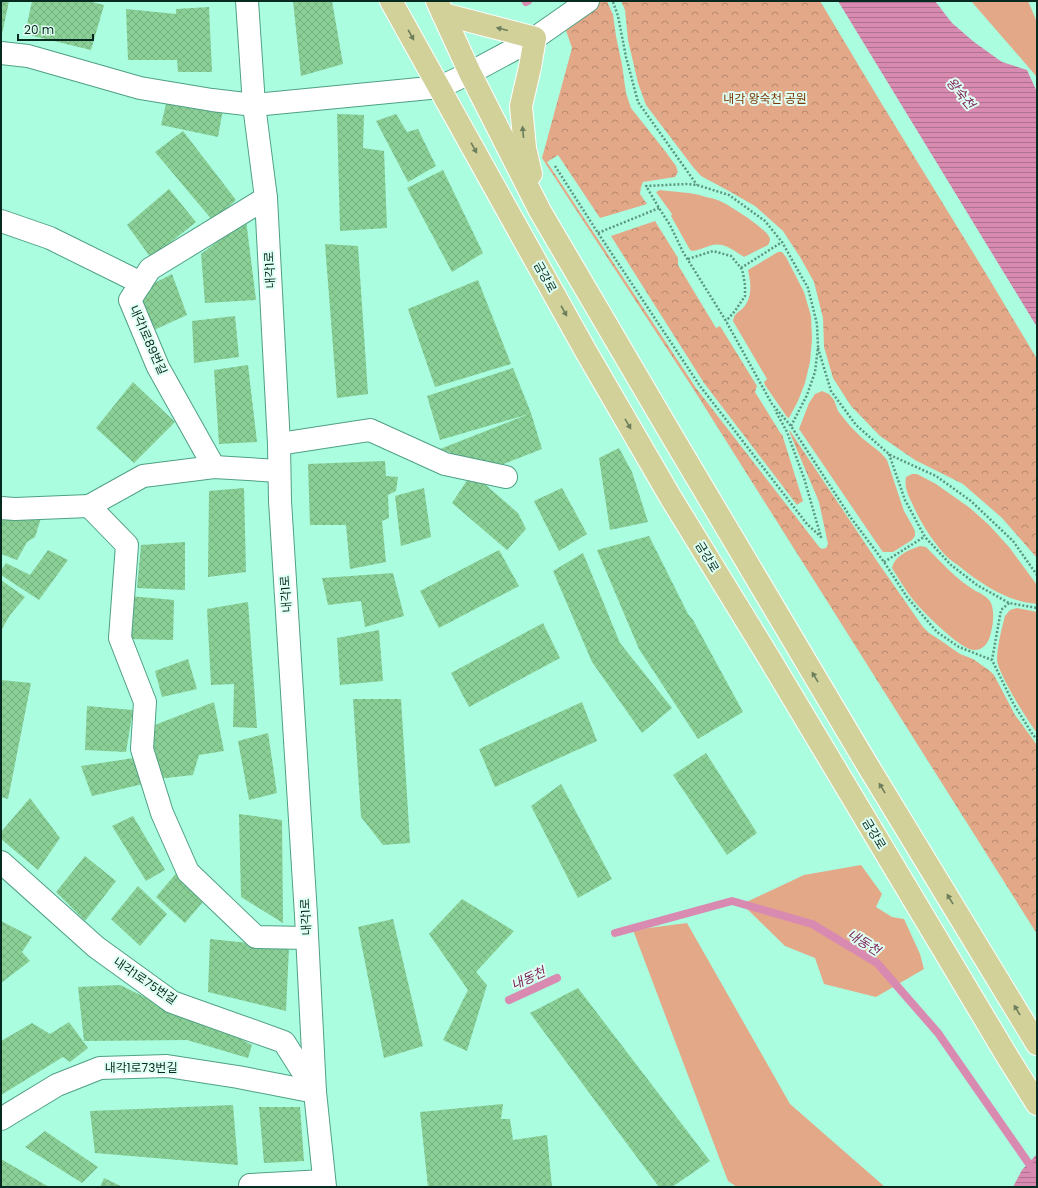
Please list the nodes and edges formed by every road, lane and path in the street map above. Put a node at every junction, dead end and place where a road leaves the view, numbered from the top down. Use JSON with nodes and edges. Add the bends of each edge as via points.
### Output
{"nodes":[{"id":1,"x":247,"y":1,"type":"edge"},
{"id":2,"x":391,"y":1,"type":"edge"},
{"id":3,"x":588,"y":1,"type":"edge"},
{"id":4,"x":613,"y":1,"type":"edge"},
{"id":5,"x":440,"y":8,"type":"edge"},
{"id":6,"x":535,"y":38,"type":"junction"},
{"id":7,"x":1,"y":53,"type":"edge"},
{"id":8,"x":470,"y":73,"type":"junction"},
{"id":9,"x":440,"y":87,"type":"junction"},
{"id":10,"x":254,"y":105,"type":"junction"},
{"id":11,"x":555,"y":166,"type":"dead end"},
{"id":12,"x":697,"y":185,"type":"junction"},
{"id":13,"x":266,"y":198,"type":"junction"},
{"id":14,"x":659,"y":208,"type":"junction"},
{"id":15,"x":540,"y":211,"type":"junction"},
{"id":16,"x":1,"y":221,"type":"edge"},
{"id":17,"x":598,"y":233,"type":"junction"},
{"id":18,"x":782,"y":242,"type":"junction"},
{"id":19,"x":688,"y":259,"type":"junction"},
{"id":20,"x":740,"y":268,"type":"junction"},
{"id":21,"x":141,"y":283,"type":"junction"},
{"id":22,"x":726,"y":321,"type":"junction"},
{"id":23,"x":818,"y":347,"type":"junction"},
{"id":24,"x":772,"y":404,"type":"junction"},
{"id":25,"x":791,"y":426,"type":"junction"},
{"id":26,"x":279,"y":444,"type":"junction"},
{"id":27,"x":888,"y":453,"type":"junction"},
{"id":28,"x":214,"y":467,"type":"junction"},
{"id":29,"x":279,"y":471,"type":"junction"},
{"id":30,"x":506,"y":477,"type":"dead end"},
{"id":31,"x":89,"y":506,"type":"junction"},
{"id":32,"x":1,"y":508,"type":"edge"},
{"id":33,"x":925,"y":537,"type":"junction"},
{"id":34,"x":884,"y":562,"type":"junction"},
{"id":35,"x":1037,"y":575,"type":"edge"},
{"id":36,"x":1008,"y":603,"type":"junction"},
{"id":37,"x":1037,"y":608,"type":"edge"},
{"id":38,"x":992,"y":660,"type":"junction"},
{"id":39,"x":1037,"y":739,"type":"edge"},
{"id":40,"x":1,"y":862,"type":"edge"},
{"id":41,"x":308,"y":938,"type":"junction"},
{"id":42,"x":1037,"y":1044,"type":"edge"},
{"id":43,"x":315,"y":1092,"type":"junction"},
{"id":44,"x":1035,"y":1102,"type":"edge"},
{"id":45,"x":1,"y":1119,"type":"edge"},
{"id":46,"x":325,"y":1184,"type":"edge"},
{"id":47,"x":250,"y":1185,"type":"dead end"}],
"edges":[{"from":1,"to":10,"type":"street","name":"내각1로"},
{"from":2,"to":9,"type":"main road","name":"금강로","one_way":true},
{"from":3,"to":6,"type":"street"},
{"from":4,"to":12,"type":"path","via":[[638,102]]},
{"from":6,"to":5,"type":"main road","one_way":true},
{"from":5,"to":8,"type":"main road"},
{"from":6,"to":8,"type":"street"},
{"from":15,"to":6,"type":"main road","one_way":true,"via":[[525,148],[521,106]]},
{"from":7,"to":10,"type":"street","via":[[28,56],[140,88]]},
{"from":8,"to":9,"type":"street"},
{"from":8,"to":15,"type":"main road"},
{"from":9,"to":10,"type":"street"},
{"from":9,"to":44,"type":"main road","name":"금강로","one_way":true,"via":[[584,348],[664,485]]},
{"from":10,"to":13,"type":"street","name":"내각1로"},
{"from":11,"to":17,"type":"path"},
{"from":12,"to":14,"type":"path","via":[[646,186]]},
{"from":12,"to":18,"type":"path","via":[[729,195],[765,221]]},
{"from":13,"to":21,"type":"street","name":"내각1로89번길","via":[[150,269]]},
{"from":13,"to":26,"type":"street","name":"내각1로"},
{"from":14,"to":17,"type":"path"},
{"from":14,"to":19,"type":"path"},
{"from":42,"to":15,"type":"main road","one_way":true,"via":[[868,766]]},
{"from":16,"to":21,"type":"street","via":[[50,238]]},
{"from":17,"to":24,"type":"path","via":[[700,386],[807,524],[821,537],[804,478],[787,432]]},
{"from":18,"to":20,"type":"path"},
{"from":18,"to":23,"type":"path","via":[[808,288],[817,324]]},
{"from":19,"to":20,"type":"path","via":[[713,251],[731,256]]},
{"from":19,"to":22,"type":"path"},
{"from":20,"to":22,"type":"path","via":[[743,273],[745,296]]},
{"from":21,"to":28,"type":"street","name":"내각1로89번길","via":[[130,300],[158,367]]},
{"from":22,"to":24,"type":"path"},
{"from":23,"to":25,"type":"path","via":[[815,372],[807,395]]},
{"from":23,"to":27,"type":"path","via":[[831,391],[856,425]]},
{"from":24,"to":25,"type":"path"},
{"from":25,"to":34,"type":"path","via":[[851,518]]},
{"from":26,"to":29,"type":"street","name":"내각1로"},
{"from":26,"to":30,"type":"street","via":[[370,430],[445,464]]},
{"from":27,"to":33,"type":"path","via":[[905,500]]},
{"from":27,"to":35,"type":"path","via":[[936,476],[971,500],[1013,541]]},
{"from":28,"to":29,"type":"street"},
{"from":28,"to":31,"type":"street","via":[[143,476]]},
{"from":29,"to":41,"type":"street","name":"내각1로"},
{"from":31,"to":32,"type":"street"},
{"from":31,"to":41,"type":"street","via":[[127,545],[120,638],[145,702],[142,749],[162,813],[188,872],[256,937]]},
{"from":33,"to":34,"type":"path"},
{"from":33,"to":36,"type":"path","via":[[951,565],[977,585]]},
{"from":34,"to":38,"type":"path","via":[[907,597],[937,632],[959,647]]},
{"from":36,"to":37,"type":"path"},
{"from":36,"to":38,"type":"path","via":[[1001,610]]},
{"from":38,"to":39,"type":"path","via":[[1013,703]]},
{"from":40,"to":43,"type":"street","name":"내각1로75번길","via":[[96,947],[172,1002],[284,1042]]},
{"from":41,"to":43,"type":"street","name":"내각1로"},
{"from":43,"to":45,"type":"street","name":"내각1로73번길","via":[[167,1066],[100,1068],[57,1085]]},
{"from":43,"to":46,"type":"street","name":"내각1로"},
{"from":46,"to":47,"type":"street"}]}
